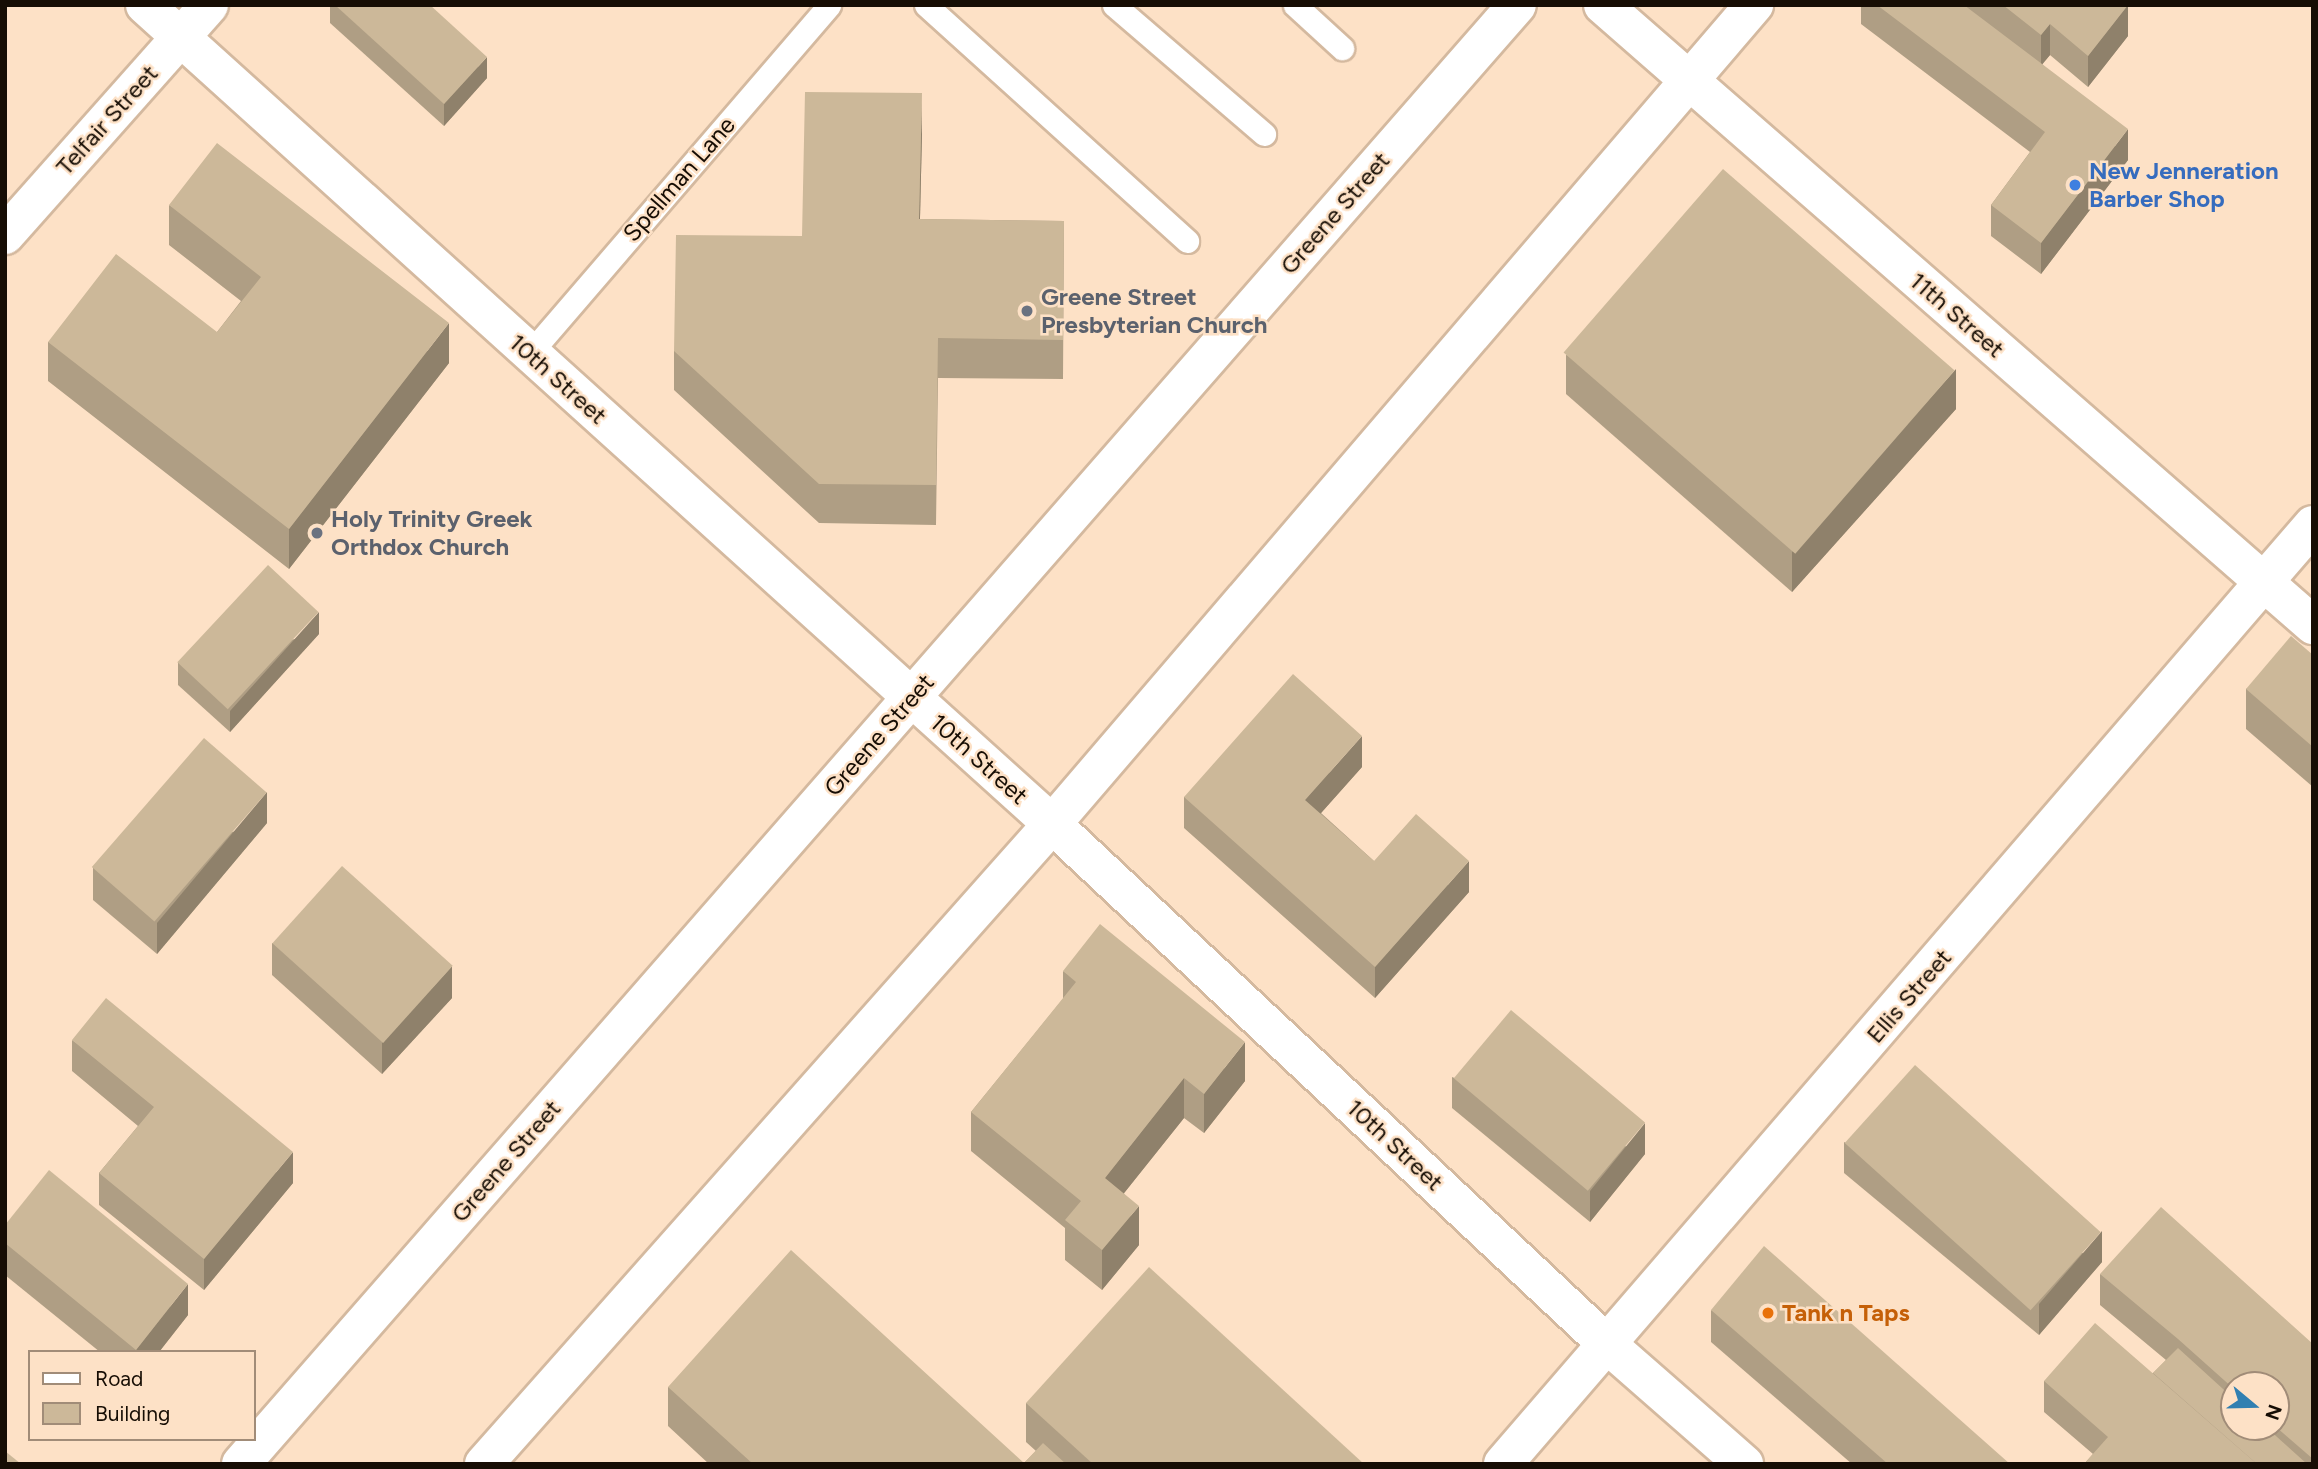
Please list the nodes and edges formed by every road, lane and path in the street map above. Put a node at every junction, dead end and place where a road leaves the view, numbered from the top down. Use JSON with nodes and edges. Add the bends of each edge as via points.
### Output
{"nodes":[{"id":1,"x":145,"y":5,"type":"edge"},
{"id":2,"x":209,"y":5,"type":"edge"},
{"id":3,"x":829,"y":5,"type":"edge"},
{"id":4,"x":926,"y":5,"type":"edge"},
{"id":5,"x":1114,"y":5,"type":"edge"},
{"id":6,"x":1295,"y":5,"type":"edge"},
{"id":7,"x":1517,"y":5,"type":"edge"},
{"id":8,"x":1603,"y":5,"type":"edge"},
{"id":9,"x":1754,"y":5,"type":"edge"},
{"id":10,"x":180,"y":37,"type":"junction"},
{"id":11,"x":1342,"y":48,"type":"dead end"},
{"id":12,"x":1689,"y":82,"type":"junction"},
{"id":13,"x":1264,"y":134,"type":"dead end"},
{"id":14,"x":5,"y":235,"type":"edge"},
{"id":15,"x":1187,"y":241,"type":"dead end"},
{"id":16,"x":530,"y":353,"type":"junction"},
{"id":17,"x":2313,"y":525,"type":"edge"},
{"id":18,"x":2265,"y":583,"type":"junction"},
{"id":19,"x":2313,"y":625,"type":"edge"},
{"id":20,"x":912,"y":698,"type":"junction"},
{"id":21,"x":1052,"y":824,"type":"junction"},
{"id":22,"x":1608,"y":1345,"type":"junction"},
{"id":23,"x":241,"y":1464,"type":"edge"},
{"id":24,"x":484,"y":1464,"type":"edge"},
{"id":25,"x":1503,"y":1464,"type":"edge"},
{"id":26,"x":1744,"y":1464,"type":"edge"}],
"edges":[{"from":1,"to":10,"type":"main road","name":"10th Street"},
{"from":2,"to":10,"type":"main road","name":"Telfair Street"},
{"from":3,"to":16,"type":"lane","name":"Spellman Lane"},
{"from":4,"to":15,"type":"lane"},
{"from":5,"to":13,"type":"lane"},
{"from":6,"to":11,"type":"lane"},
{"from":7,"to":20,"type":"main road","name":"Greene Street"},
{"from":8,"to":12,"type":"main road","name":"11th Street"},
{"from":9,"to":12,"type":"main road"},
{"from":10,"to":14,"type":"main road","name":"Telfair Street"},
{"from":10,"to":16,"type":"main road","name":"10th Street"},
{"from":12,"to":18,"type":"main road","name":"11th Street"},
{"from":12,"to":21,"type":"main road"},
{"from":16,"to":20,"type":"main road","name":"10th Street"},
{"from":17,"to":18,"type":"main road","name":"Ellis Street"},
{"from":18,"to":19,"type":"main road","name":"11th Street"},
{"from":18,"to":22,"type":"main road","name":"Ellis Street"},
{"from":20,"to":21,"type":"main road","name":"10th Street"},
{"from":20,"to":23,"type":"main road","name":"Greene Street"},
{"from":21,"to":22,"type":"main road","name":"10th Street"},
{"from":21,"to":24,"type":"main road"},
{"from":22,"to":25,"type":"main road","name":"Ellis Street"},
{"from":22,"to":26,"type":"main road","name":"10th Street"}]}
